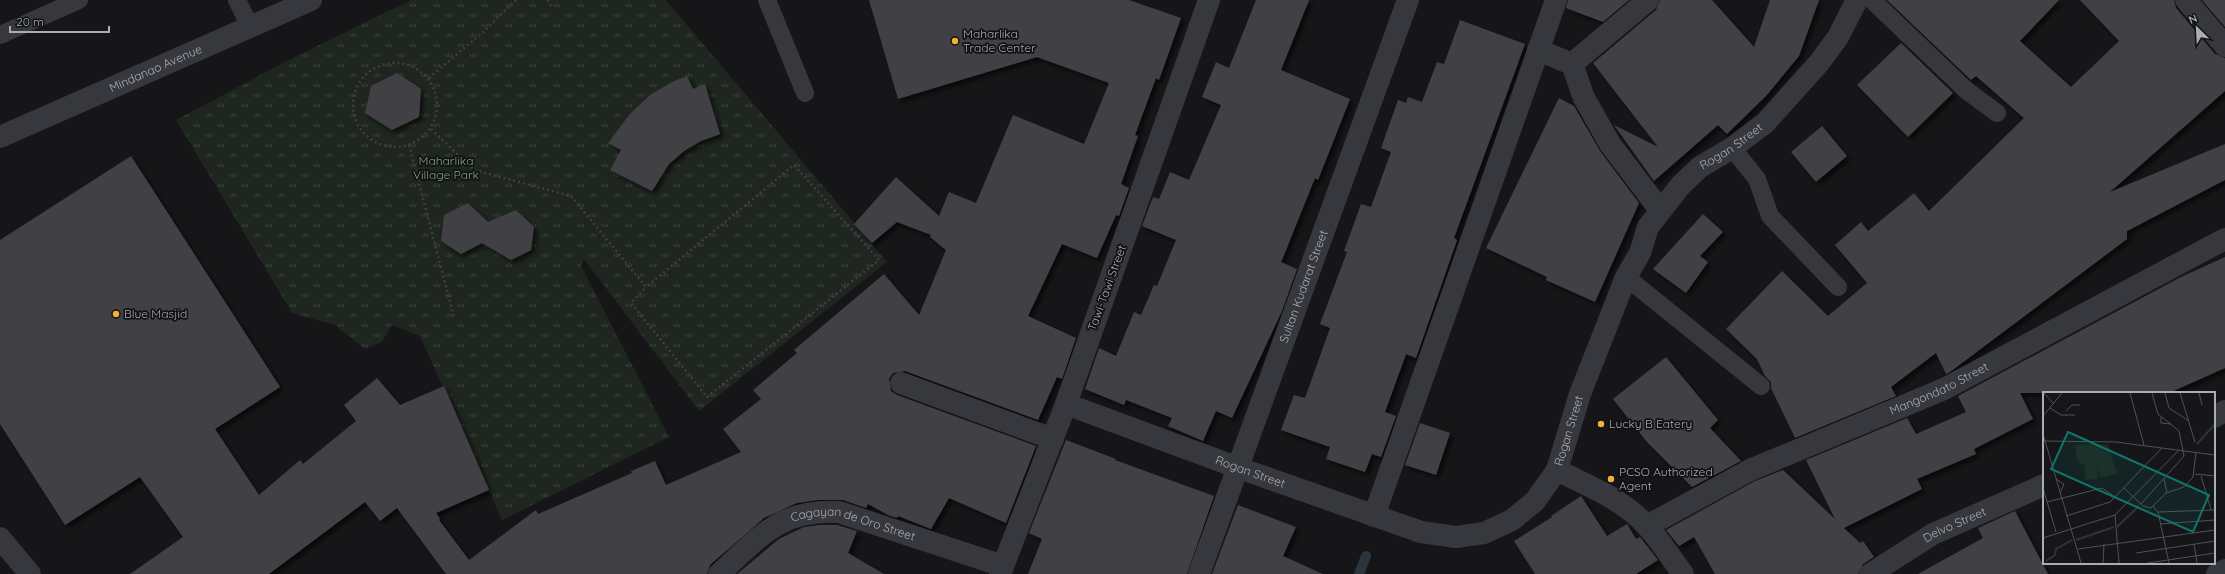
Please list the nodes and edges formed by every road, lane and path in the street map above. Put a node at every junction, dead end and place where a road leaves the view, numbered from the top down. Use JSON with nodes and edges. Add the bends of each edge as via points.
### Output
{"nodes":[{"id":1,"x":79,"y":0,"type":"edge"},
{"id":2,"x":237,"y":0,"type":"edge"},
{"id":3,"x":311,"y":0,"type":"edge"},
{"id":4,"x":516,"y":0,"type":"edge"},
{"id":5,"x":548,"y":0,"type":"edge"},
{"id":6,"x":767,"y":0,"type":"edge"},
{"id":7,"x":1209,"y":0,"type":"edge"},
{"id":8,"x":1408,"y":0,"type":"edge"},
{"id":9,"x":1556,"y":0,"type":"edge"},
{"id":10,"x":1648,"y":0,"type":"edge"},
{"id":11,"x":1857,"y":0,"type":"edge"},
{"id":12,"x":1872,"y":0,"type":"edge"},
{"id":13,"x":2186,"y":0,"type":"edge"},
{"id":14,"x":552,"y":8,"type":"dead end"},
{"id":15,"x":250,"y":26,"type":"junction"},
{"id":16,"x":0,"y":35,"type":"edge"},
{"id":17,"x":2225,"y":46,"type":"edge"},
{"id":18,"x":1538,"y":50,"type":"junction"},
{"id":19,"x":1572,"y":64,"type":"junction"},
{"id":20,"x":429,"y":78,"type":"junction"},
{"id":21,"x":805,"y":93,"type":"dead end"},
{"id":22,"x":1997,"y":113,"type":"dead end"},
{"id":23,"x":431,"y":129,"type":"junction"},
{"id":24,"x":0,"y":137,"type":"edge"},
{"id":25,"x":409,"y":145,"type":"junction"},
{"id":26,"x":1732,"y":148,"type":"junction"},
{"id":27,"x":1660,"y":210,"type":"junction"},
{"id":28,"x":2225,"y":239,"type":"edge"},
{"id":29,"x":1626,"y":277,"type":"junction"},
{"id":30,"x":646,"y":287,"type":"junction"},
{"id":31,"x":1838,"y":287,"type":"dead end"},
{"id":32,"x":454,"y":317,"type":"dead end"},
{"id":33,"x":901,"y":383,"type":"dead end"},
{"id":34,"x":1762,"y":386,"type":"dead end"},
{"id":35,"x":1066,"y":404,"type":"junction"},
{"id":36,"x":2225,"y":411,"type":"edge"},
{"id":37,"x":2215,"y":416,"type":"edge"},
{"id":38,"x":1053,"y":439,"type":"junction"},
{"id":39,"x":1239,"y":468,"type":"junction"},
{"id":40,"x":1556,"y":470,"type":"junction"},
{"id":41,"x":2043,"y":485,"type":"edge"},
{"id":42,"x":1374,"y":516,"type":"junction"},
{"id":43,"x":1648,"y":526,"type":"junction"},
{"id":44,"x":0,"y":538,"type":"edge"},
{"id":45,"x":1001,"y":570,"type":"edge"},
{"id":46,"x":2225,"y":570,"type":"edge"},
{"id":47,"x":30,"y":574,"type":"edge"},
{"id":48,"x":719,"y":574,"type":"edge"},
{"id":49,"x":1199,"y":574,"type":"edge"},
{"id":50,"x":1683,"y":574,"type":"edge"},
{"id":51,"x":1870,"y":574,"type":"edge"},
{"id":52,"x":2217,"y":574,"type":"edge"}],
"edges":[{"from":1,"to":16,"type":"lane"},
{"from":2,"to":15,"type":"lane"},
{"from":3,"to":15,"type":"street","name":"Mindanao Avenue"},
{"from":4,"to":20,"type":"path"},
{"from":5,"to":14,"type":"path"},
{"from":6,"to":21,"type":"lane"},
{"from":7,"to":35,"type":"street","name":"Tawi-Tawi Street"},
{"from":8,"to":39,"type":"street","name":"Sultan Kudarat Street"},
{"from":9,"to":18,"type":"street"},
{"from":10,"to":19,"type":"street"},
{"from":11,"to":26,"type":"street","name":"Rogan Street","via":[[1838,37],[1819,63],[1764,123]]},
{"from":12,"to":22,"type":"lane","via":[[1966,90]]},
{"from":13,"to":17,"type":"street"},
{"from":15,"to":24,"type":"street","name":"Mindanao Avenue"},
{"from":18,"to":19,"type":"street"},
{"from":18,"to":42,"type":"street"},
{"from":19,"to":27,"type":"street","via":[[1584,98],[1610,144]]},
{"from":20,"to":23,"type":"path","via":[[436,90],[438,103]]},
{"from":20,"to":25,"type":"path","via":[[405,63],[390,62],[376,67],[365,75],[356,87],[354,116],[360,129],[370,139],[382,145]]},
{"from":23,"to":25,"type":"path","via":[[421,139]]},
{"from":23,"to":30,"type":"path","via":[[474,170],[571,196]]},
{"from":25,"to":32,"type":"path"},
{"from":26,"to":27,"type":"street","name":"Rogan Street","via":[[1700,167]]},
{"from":26,"to":31,"type":"lane","via":[[1757,179],[1770,216]]},
{"from":27,"to":29,"type":"street","name":"Rogan Street","via":[[1648,227],[1640,253]]},
{"from":28,"to":43,"type":"street","name":"Mangondato Street","via":[[1944,389],[1750,470]]},
{"from":29,"to":34,"type":"lane"},
{"from":29,"to":40,"type":"street","name":"Rogan Street","via":[[1580,394]]},
{"from":30,"to":30,"type":"path","via":[[794,165],[879,260],[708,398],[631,303]]},
{"from":33,"to":38,"type":"street"},
{"from":35,"to":38,"type":"street","name":"Tawi-Tawi Street"},
{"from":35,"to":39,"type":"street","name":"Rogan Street"},
{"from":36,"to":37,"type":"street"},
{"from":38,"to":45,"type":"street","name":"Tawi-Tawi Street"},
{"from":39,"to":42,"type":"street","name":"Rogan Street"},
{"from":39,"to":49,"type":"street","name":"Sultan Kudarat Street"},
{"from":40,"to":42,"type":"street","name":"Rogan Street","via":[[1535,501],[1512,520],[1484,533],[1456,537],[1421,532]]},
{"from":40,"to":43,"type":"street","via":[[1614,498]]},
{"from":41,"to":51,"type":"street","name":"Delvo Street","via":[[1932,534]]},
{"from":43,"to":50,"type":"street"},
{"from":44,"to":47,"type":"street"},
{"from":45,"to":48,"type":"street","name":"Cagayan de Oro Street","via":[[839,512],[819,511],[798,514],[779,523]]},
{"from":46,"to":52,"type":"street"}]}
